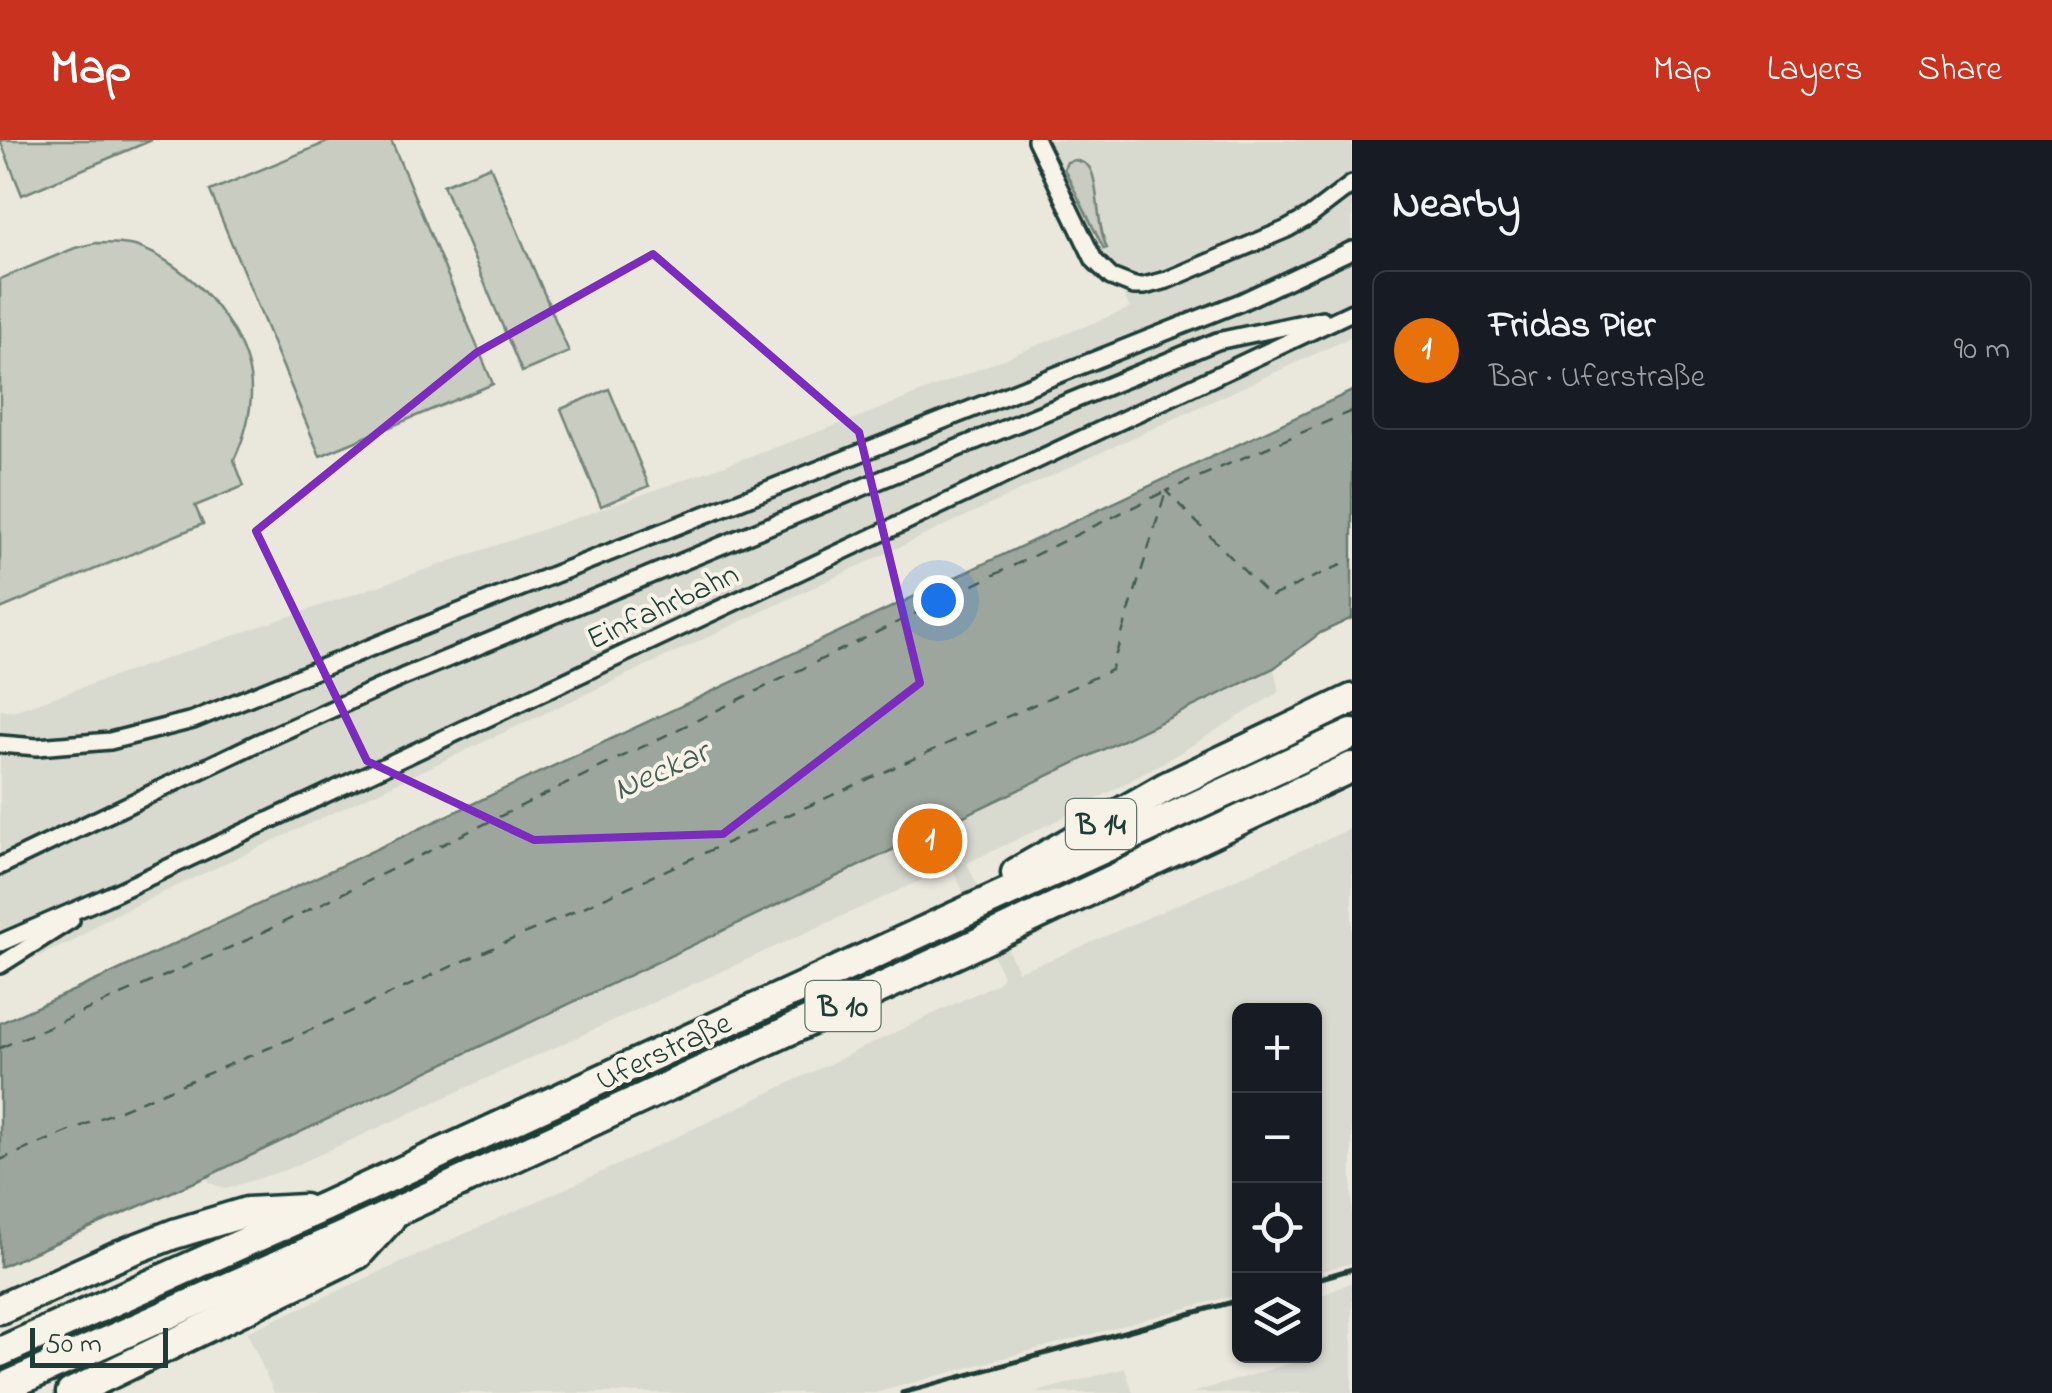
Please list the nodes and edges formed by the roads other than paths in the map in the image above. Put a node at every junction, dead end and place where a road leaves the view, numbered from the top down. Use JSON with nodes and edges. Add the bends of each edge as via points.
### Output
{"nodes":[{"id":1,"x":1036,"y":140,"type":"edge"},
{"id":2,"x":1352,"y":184,"type":"edge"},
{"id":3,"x":1352,"y":250,"type":"edge"},
{"id":4,"x":1349,"y":313,"type":"edge"},
{"id":5,"x":1352,"y":699,"type":"edge"},
{"id":6,"x":1352,"y":734,"type":"edge"},
{"id":7,"x":0,"y":736,"type":"edge"},
{"id":8,"x":0,"y":744,"type":"edge"},
{"id":9,"x":37,"y":747,"type":"junction"},
{"id":10,"x":1352,"y":767,"type":"edge"},
{"id":11,"x":1352,"y":790,"type":"edge"},
{"id":12,"x":1286,"y":797,"type":"junction"},
{"id":13,"x":0,"y":866,"type":"edge"},
{"id":14,"x":104,"y":898,"type":"junction"},
{"id":15,"x":946,"y":920,"type":"junction"},
{"id":16,"x":0,"y":943,"type":"edge"},
{"id":17,"x":0,"y":965,"type":"edge"},
{"id":18,"x":326,"y":1206,"type":"junction"},
{"id":19,"x":398,"y":1210,"type":"junction"},
{"id":20,"x":0,"y":1309,"type":"edge"},
{"id":21,"x":0,"y":1352,"type":"edge"},
{"id":22,"x":0,"y":1389,"type":"edge"},
{"id":23,"x":71,"y":1393,"type":"edge"}],
"edges":[{"from":1,"to":2,"type":"street","via":[[1094,260],[1134,286],[1167,280],[1287,229]]},
{"from":3,"to":9,"type":"street","name":"Einfahrbahn","via":[[1241,302],[193,720],[110,742]]},
{"from":4,"to":13,"type":"street","name":"Einfahrbahn","via":[[1218,341],[403,678]]},
{"from":4,"to":14,"type":"street","name":"Einfahrbahn"},
{"from":5,"to":15,"type":"highway","number":"B 14","via":[[1166,787]]},
{"from":6,"to":15,"type":"highway","name":"Uferstraße","number":"B 10"},
{"from":7,"to":9,"type":"street"},
{"from":8,"to":9,"type":"street","name":"Einfahrbahn"},
{"from":10,"to":12,"type":"highway","name":"Uferstraße","number":"B 10"},
{"from":11,"to":12,"type":"highway"},
{"from":12,"to":19,"type":"highway","name":"Uferstraße","number":"B 10"},
{"from":14,"to":16,"type":"street","name":"Einfahrbahn"},
{"from":14,"to":17,"type":"street"},
{"from":15,"to":18,"type":"highway","name":"Uferstraße","number":"B 10"},
{"from":18,"to":20,"type":"highway","number":"B 10","via":[[248,1212],[174,1234]]},
{"from":18,"to":21,"type":"highway","name":"Uferstraße","number":"B 10"},
{"from":19,"to":22,"type":"highway","name":"Uferstraße","number":"B 10"},
{"from":19,"to":23,"type":"highway","number":"B 10","via":[[358,1254]]}]}
